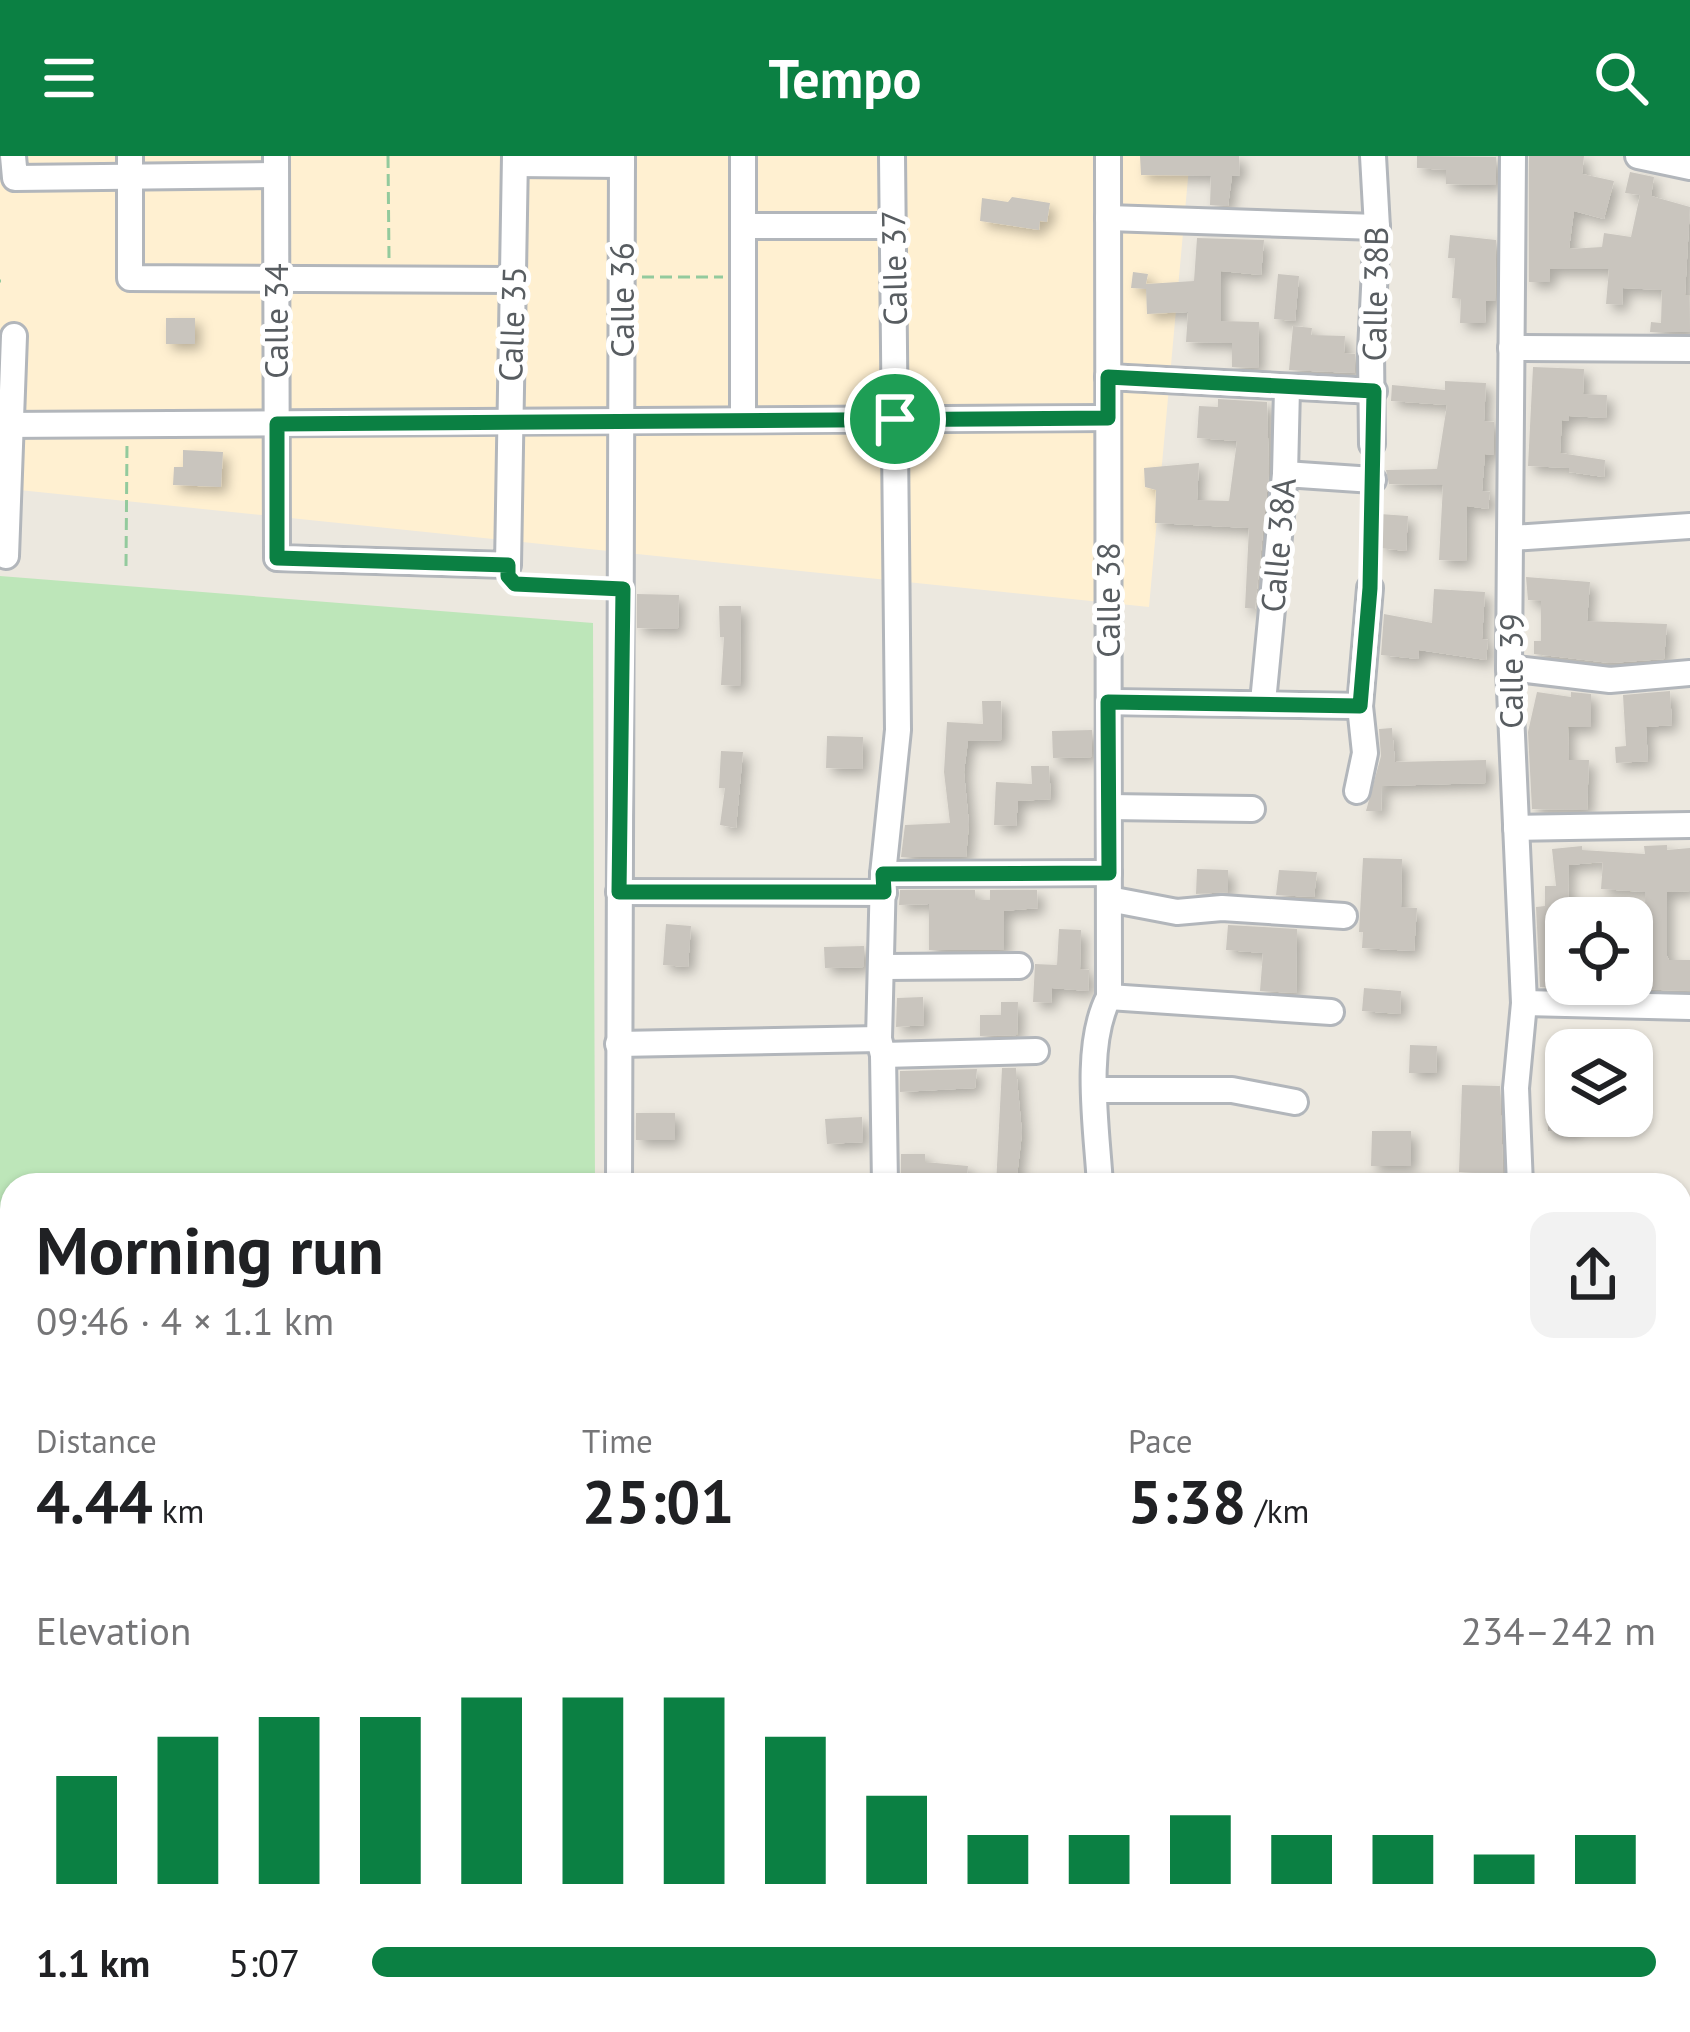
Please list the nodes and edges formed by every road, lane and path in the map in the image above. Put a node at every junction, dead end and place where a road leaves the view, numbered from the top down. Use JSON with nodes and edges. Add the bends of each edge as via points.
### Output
{"nodes":[{"id":1,"x":388,"y":156,"type":"edge"},
{"id":2,"x":742,"y":156,"type":"edge"},
{"id":3,"x":892,"y":156,"type":"edge"},
{"id":4,"x":1108,"y":156,"type":"edge"},
{"id":5,"x":1373,"y":156,"type":"edge"},
{"id":6,"x":1513,"y":156,"type":"edge"},
{"id":7,"x":1638,"y":156,"type":"edge"},
{"id":8,"x":515,"y":160,"type":"edge"},
{"id":9,"x":622,"y":160,"type":"edge"},
{"id":10,"x":276,"y":165,"type":"edge"},
{"id":11,"x":130,"y":166,"type":"edge"},
{"id":12,"x":1690,"y":166,"type":"edge"},
{"id":13,"x":14,"y":167,"type":"edge"},
{"id":14,"x":1108,"y":218,"type":"junction"},
{"id":15,"x":743,"y":226,"type":"junction"},
{"id":16,"x":893,"y":226,"type":"junction"},
{"id":17,"x":1378,"y":227,"type":"junction"},
{"id":18,"x":276,"y":276,"type":"junction"},
{"id":19,"x":743,"y":277,"type":"junction"},
{"id":20,"x":389,"y":278,"type":"junction"},
{"id":21,"x":622,"y":278,"type":"junction"},
{"id":22,"x":514,"y":280,"type":"junction"},
{"id":23,"x":14,"y":336,"type":"dead end"},
{"id":24,"x":1511,"y":348,"type":"junction"},
{"id":25,"x":1690,"y":349,"type":"edge"},
{"id":26,"x":1108,"y":377,"type":"junction"},
{"id":27,"x":1287,"y":388,"type":"junction"},
{"id":28,"x":1374,"y":391,"type":"junction"},
{"id":29,"x":1108,"y":418,"type":"junction"},
{"id":30,"x":895,"y":419,"type":"junction"},
{"id":31,"x":742,"y":420,"type":"junction"},
{"id":32,"x":623,"y":421,"type":"junction"},
{"id":33,"x":508,"y":422,"type":"junction"},
{"id":34,"x":127,"y":424,"type":"junction"},
{"id":35,"x":277,"y":424,"type":"junction"},
{"id":36,"x":5,"y":425,"type":"edge"},
{"id":37,"x":1372,"y":444,"type":"dead end"},
{"id":38,"x":1285,"y":474,"type":"junction"},
{"id":39,"x":1373,"y":480,"type":"joint"},
{"id":40,"x":1690,"y":526,"type":"edge"},
{"id":41,"x":1512,"y":538,"type":"junction"},
{"id":42,"x":6,"y":556,"type":"dead end"},
{"id":43,"x":508,"y":565,"type":"junction"},
{"id":44,"x":126,"y":566,"type":"dead end"},
{"id":45,"x":1370,"y":588,"type":"joint"},
{"id":46,"x":623,"y":589,"type":"junction"},
{"id":47,"x":1509,"y":668,"type":"junction"},
{"id":48,"x":1690,"y":673,"type":"edge"},
{"id":49,"x":1108,"y":702,"type":"junction"},
{"id":50,"x":1263,"y":702,"type":"junction"},
{"id":51,"x":1360,"y":706,"type":"junction"},
{"id":52,"x":1357,"y":791,"type":"dead end"},
{"id":53,"x":1109,"y":807,"type":"junction"},
{"id":54,"x":1252,"y":809,"type":"dead end"},
{"id":55,"x":1690,"y":825,"type":"edge"},
{"id":56,"x":1516,"y":828,"type":"junction"},
{"id":57,"x":884,"y":884,"type":"junction"},
{"id":58,"x":1109,"y":886,"type":"junction"},
{"id":59,"x":619,"y":892,"type":"junction"},
{"id":60,"x":1344,"y":916,"type":"dead end"},
{"id":61,"x":1019,"y":966,"type":"dead end"},
{"id":62,"x":884,"y":967,"type":"junction"},
{"id":63,"x":1109,"y":997,"type":"junction"},
{"id":64,"x":1524,"y":1003,"type":"junction"},
{"id":65,"x":1690,"y":1007,"type":"edge"},
{"id":66,"x":1330,"y":1012,"type":"dead end"},
{"id":67,"x":618,"y":1044,"type":"junction"},
{"id":68,"x":881,"y":1047,"type":"junction"},
{"id":69,"x":1036,"y":1051,"type":"dead end"},
{"id":70,"x":1094,"y":1090,"type":"junction"},
{"id":71,"x":1295,"y":1102,"type":"dead end"},
{"id":72,"x":619,"y":1173,"type":"edge"},
{"id":73,"x":885,"y":1173,"type":"edge"},
{"id":74,"x":1099,"y":1173,"type":"edge"},
{"id":75,"x":1520,"y":1173,"type":"edge"}],
"edges":[{"from":1,"to":20,"type":"path"},
{"from":2,"to":15,"type":"street"},
{"from":3,"to":16,"type":"street","name":"Calle 37"},
{"from":4,"to":14,"type":"street","name":"Calle 38"},
{"from":5,"to":17,"type":"street","name":"Calle 38B"},
{"from":6,"to":24,"type":"street","name":"Calle 39"},
{"from":7,"to":12,"type":"street"},
{"from":8,"to":9,"type":"street"},
{"from":8,"to":22,"type":"street","name":"Calle 35"},
{"from":9,"to":21,"type":"street","name":"Calle 36"},
{"from":10,"to":11,"type":"street"},
{"from":10,"to":18,"type":"street","name":"Calle 34"},
{"from":11,"to":13,"type":"street"},
{"from":11,"to":18,"type":"street","via":[[130,278]]},
{"from":14,"to":17,"type":"street"},
{"from":14,"to":26,"type":"street","name":"Calle 38"},
{"from":15,"to":16,"type":"street"},
{"from":15,"to":19,"type":"street"},
{"from":16,"to":30,"type":"street","name":"Calle 37"},
{"from":17,"to":28,"type":"street","name":"Calle 38B"},
{"from":18,"to":20,"type":"street"},
{"from":18,"to":35,"type":"street","name":"Calle 34"},
{"from":19,"to":21,"type":"path"},
{"from":19,"to":31,"type":"street"},
{"from":20,"to":22,"type":"street"},
{"from":21,"to":32,"type":"street","name":"Calle 36"},
{"from":22,"to":33,"type":"street","name":"Calle 35"},
{"from":23,"to":36,"type":"street"},
{"from":24,"to":25,"type":"street"},
{"from":24,"to":41,"type":"street","name":"Calle 39"},
{"from":26,"to":27,"type":"street"},
{"from":26,"to":29,"type":"street","name":"Calle 38"},
{"from":27,"to":28,"type":"street"},
{"from":27,"to":38,"type":"street","name":"Calle 38A"},
{"from":28,"to":37,"type":"street","name":"Calle 38B"},
{"from":29,"to":30,"type":"street"},
{"from":29,"to":49,"type":"street","name":"Calle 38"},
{"from":30,"to":31,"type":"street"},
{"from":30,"to":57,"type":"street","name":"Calle 37","via":[[898,730]]},
{"from":31,"to":32,"type":"street"},
{"from":32,"to":33,"type":"street"},
{"from":32,"to":46,"type":"street","name":"Calle 36"},
{"from":33,"to":35,"type":"street"},
{"from":33,"to":43,"type":"street","name":"Calle 35"},
{"from":34,"to":35,"type":"street"},
{"from":34,"to":36,"type":"street"},
{"from":34,"to":44,"type":"path"},
{"from":35,"to":43,"type":"street","name":"Calle 34","via":[[277,558]]},
{"from":36,"to":42,"type":"street"},
{"from":38,"to":39,"type":"street"},
{"from":38,"to":50,"type":"street","name":"Calle 38A"},
{"from":39,"to":45,"type":"path"},
{"from":40,"to":41,"type":"street"},
{"from":41,"to":47,"type":"street","name":"Calle 39"},
{"from":43,"to":46,"type":"path","via":[[515,584]]},
{"from":45,"to":51,"type":"street"},
{"from":46,"to":59,"type":"street","name":"Calle 36"},
{"from":47,"to":48,"type":"street","via":[[1610,680]]},
{"from":47,"to":56,"type":"street","name":"Calle 39"},
{"from":49,"to":50,"type":"street"},
{"from":49,"to":53,"type":"street","name":"Calle 38"},
{"from":50,"to":51,"type":"street"},
{"from":51,"to":52,"type":"street","via":[[1365,753]]},
{"from":53,"to":54,"type":"street"},
{"from":53,"to":58,"type":"street","name":"Calle 38"},
{"from":55,"to":56,"type":"street"},
{"from":56,"to":64,"type":"street","name":"Calle 39"},
{"from":57,"to":58,"type":"street"},
{"from":57,"to":59,"type":"street"},
{"from":57,"to":62,"type":"street","name":"Calle 37"},
{"from":58,"to":60,"type":"street","via":[[1177,912]]},
{"from":58,"to":63,"type":"street","name":"Calle 38"},
{"from":59,"to":67,"type":"street","name":"Calle 36"},
{"from":61,"to":62,"type":"street"},
{"from":62,"to":68,"type":"street","name":"Calle 37"},
{"from":63,"to":66,"type":"street"},
{"from":63,"to":70,"type":"street","name":"Calle 38","via":[[1099,1017]]},
{"from":64,"to":65,"type":"street"},
{"from":64,"to":75,"type":"street","name":"Calle 39"},
{"from":67,"to":68,"type":"street"},
{"from":67,"to":72,"type":"street","name":"Calle 36"},
{"from":68,"to":69,"type":"street"},
{"from":68,"to":73,"type":"street","name":"Calle 37"},
{"from":70,"to":71,"type":"street","via":[[1232,1090]]},
{"from":70,"to":74,"type":"street","name":"Calle 38"}]}
